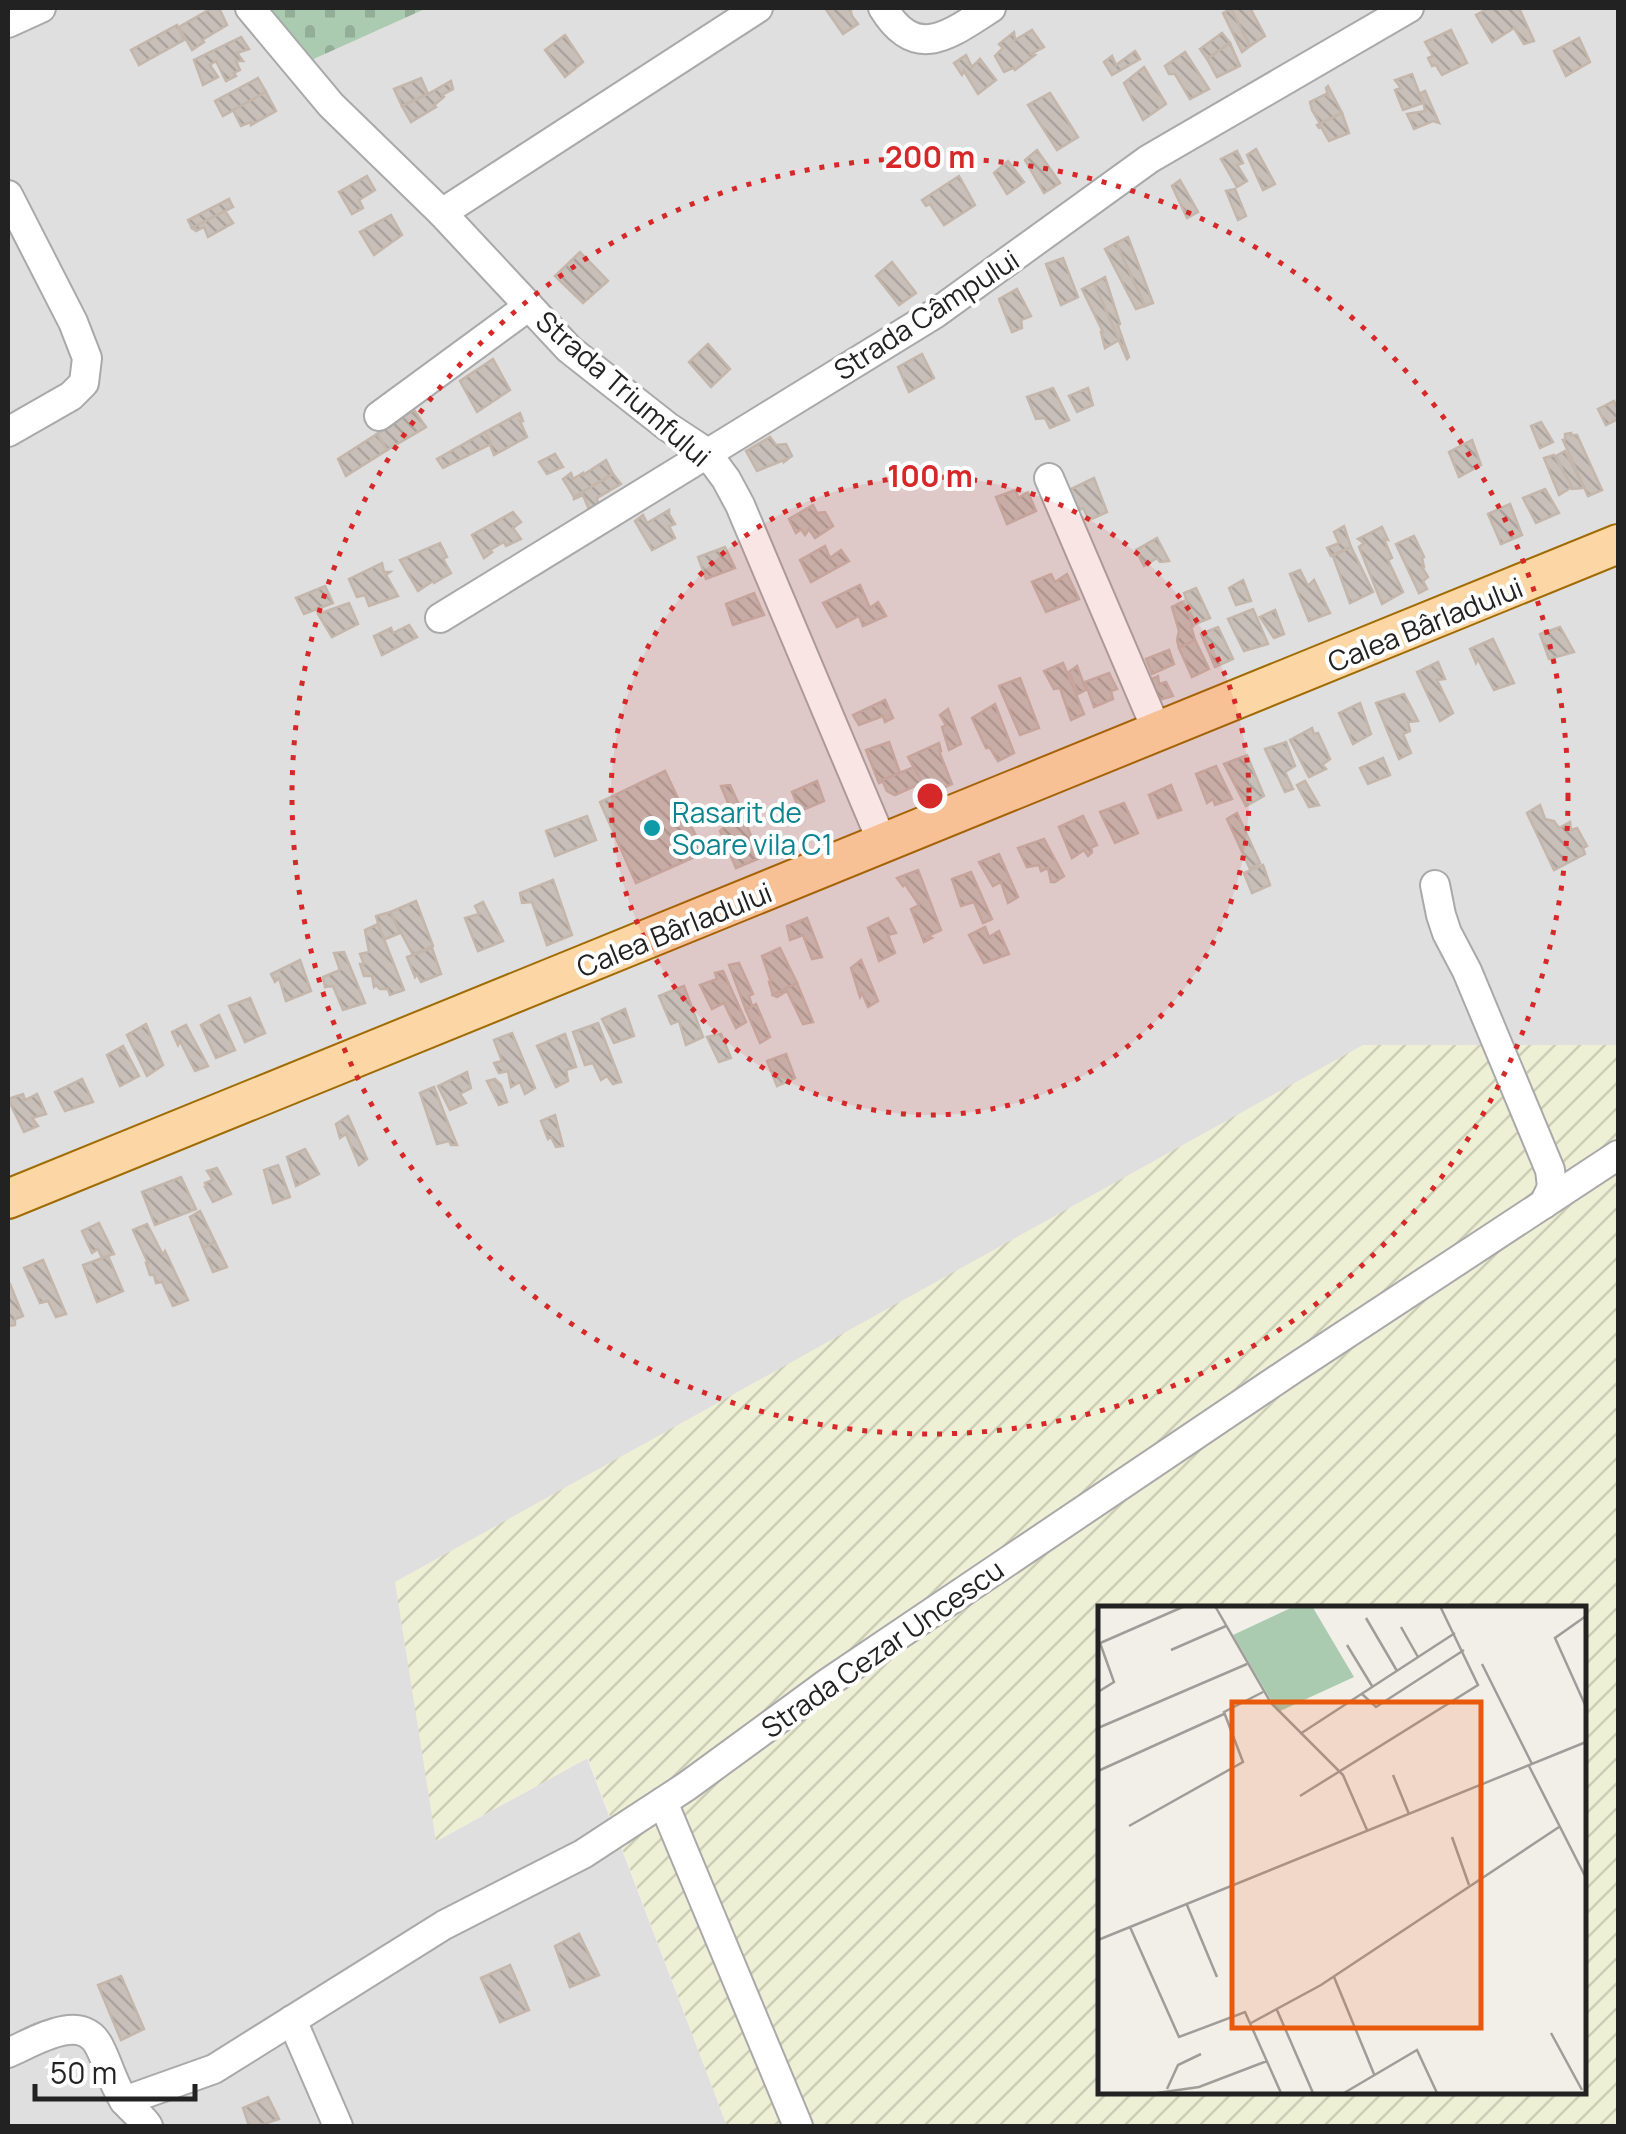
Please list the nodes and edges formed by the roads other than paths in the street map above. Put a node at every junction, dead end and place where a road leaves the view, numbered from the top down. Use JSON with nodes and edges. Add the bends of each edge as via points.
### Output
{"nodes":[{"id":1,"x":41,"y":8,"type":"edge"},
{"id":2,"x":250,"y":8,"type":"edge"},
{"id":3,"x":758,"y":8,"type":"edge"},
{"id":4,"x":883,"y":8,"type":"edge"},
{"id":5,"x":991,"y":8,"type":"edge"},
{"id":6,"x":1410,"y":8,"type":"edge"},
{"id":7,"x":8,"y":22,"type":"edge"},
{"id":8,"x":8,"y":195,"type":"edge"},
{"id":9,"x":442,"y":213,"type":"junction"},
{"id":10,"x":529,"y":306,"type":"junction"},
{"id":11,"x":379,"y":416,"type":"dead end"},
{"id":12,"x":8,"y":432,"type":"edge"},
{"id":13,"x":706,"y":452,"type":"junction"},
{"id":14,"x":1050,"y":478,"type":"dead end"},
{"id":15,"x":1618,"y":544,"type":"edge"},
{"id":16,"x":440,"y":618,"type":"dead end"},
{"id":17,"x":1158,"y":732,"type":"junction"},
{"id":18,"x":883,"y":844,"type":"junction"},
{"id":19,"x":1436,"y":884,"type":"dead end"},
{"id":20,"x":1618,"y":1155,"type":"edge"},
{"id":21,"x":8,"y":1199,"type":"edge"},
{"id":22,"x":1544,"y":1204,"type":"junction"},
{"id":23,"x":663,"y":1802,"type":"junction"},
{"id":24,"x":292,"y":2020,"type":"junction"},
{"id":25,"x":8,"y":2053,"type":"edge"},
{"id":26,"x":124,"y":2101,"type":"junction"},
{"id":27,"x":148,"y":2126,"type":"edge"},
{"id":28,"x":338,"y":2126,"type":"edge"},
{"id":29,"x":798,"y":2126,"type":"edge"}],
"edges":[{"from":1,"to":7,"type":"street"},
{"from":2,"to":9,"type":"street","name":"Strada Triumfului","via":[[330,105]]},
{"from":3,"to":9,"type":"street"},
{"from":4,"to":5,"type":"street","via":[[910,37],[925,40]]},
{"from":6,"to":13,"type":"street","name":"Strada Câmpului","via":[[1149,159],[936,313]]},
{"from":8,"to":12,"type":"street","via":[[87,358],[84,382],[71,396]]},
{"from":9,"to":10,"type":"street","name":"Strada Triumfului"},
{"from":10,"to":11,"type":"street"},
{"from":10,"to":13,"type":"street","name":"Strada Triumfului","via":[[570,348]]},
{"from":13,"to":16,"type":"street","name":"Strada Câmpului"},
{"from":13,"to":18,"type":"street","name":"Strada Triumfului","via":[[740,505]]},
{"from":14,"to":17,"type":"street"},
{"from":15,"to":17,"type":"main road","name":"Calea Bârladului"},
{"from":17,"to":18,"type":"main road","name":"Calea Bârladului"},
{"from":18,"to":21,"type":"main road","name":"Calea Bârladului"},
{"from":19,"to":22,"type":"street","via":[[1441,916],[1550,1170]]},
{"from":20,"to":22,"type":"street","name":"Strada Cezar Uncescu"},
{"from":22,"to":23,"type":"street","name":"Strada Cezar Uncescu","via":[[845,1671]]},
{"from":23,"to":24,"type":"street","name":"Strada Cezar Uncescu"},
{"from":23,"to":29,"type":"street"},
{"from":24,"to":26,"type":"street","name":"Strada Cezar Uncescu","via":[[214,2069]]},
{"from":24,"to":28,"type":"street"},
{"from":25,"to":26,"type":"street","via":[[71,2028],[85,2030]]},
{"from":26,"to":27,"type":"street"}]}
